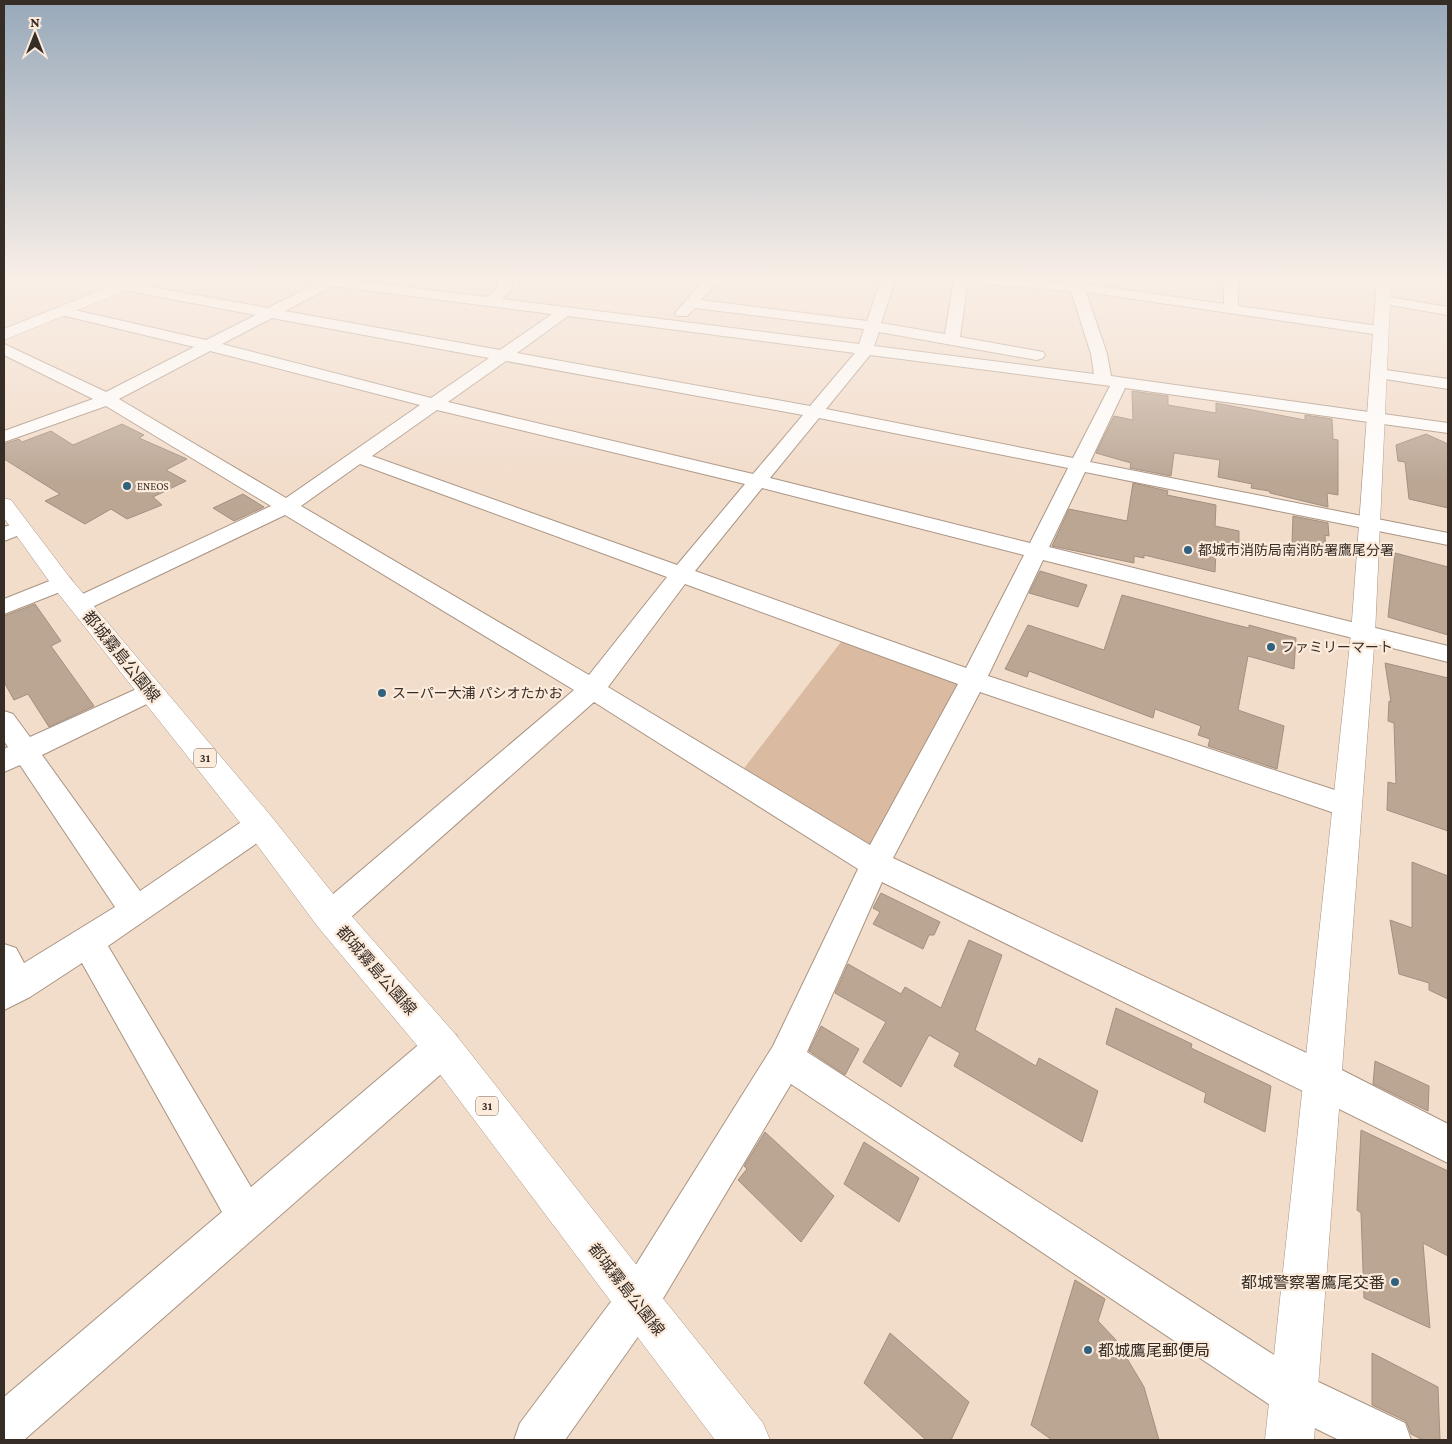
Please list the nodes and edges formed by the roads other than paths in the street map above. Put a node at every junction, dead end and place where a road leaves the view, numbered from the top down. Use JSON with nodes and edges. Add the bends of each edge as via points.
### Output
{"nodes":[{"id":1,"x":207,"y":347,"type":"edge"},
{"id":2,"x":215,"y":347,"type":"edge"},
{"id":3,"x":456,"y":347,"type":"edge"},
{"id":4,"x":514,"y":347,"type":"edge"},
{"id":5,"x":845,"y":347,"type":"edge"},
{"id":6,"x":994,"y":347,"type":"edge"},
{"id":7,"x":1098,"y":347,"type":"edge"},
{"id":8,"x":1380,"y":347,"type":"edge"},
{"id":9,"x":4,"y":349,"type":"edge"},
{"id":10,"x":865,"y":350,"type":"junction"},
{"id":11,"x":502,"y":356,"type":"junction"},
{"id":12,"x":1379,"y":374,"type":"junction"},
{"id":13,"x":1108,"y":376,"type":"junction"},
{"id":14,"x":1448,"y":384,"type":"edge"},
{"id":15,"x":107,"y":399,"type":"junction"},
{"id":16,"x":435,"y":404,"type":"junction"},
{"id":17,"x":814,"y":412,"type":"junction"},
{"id":18,"x":1376,"y":417,"type":"junction"},
{"id":19,"x":1448,"y":428,"type":"edge"},
{"id":20,"x":4,"y":438,"type":"edge"},
{"id":21,"x":358,"y":457,"type":"junction"},
{"id":22,"x":1080,"y":464,"type":"junction"},
{"id":23,"x":757,"y":481,"type":"junction"},
{"id":24,"x":4,"y":504,"type":"edge"},
{"id":25,"x":286,"y":507,"type":"junction"},
{"id":26,"x":1370,"y":523,"type":"junction"},
{"id":27,"x":12,"y":531,"type":"edge"},
{"id":28,"x":1448,"y":539,"type":"edge"},
{"id":29,"x":1038,"y":552,"type":"junction"},
{"id":30,"x":681,"y":574,"type":"junction"},
{"id":31,"x":62,"y":583,"type":"junction"},
{"id":32,"x":80,"y":604,"type":"junction"},
{"id":33,"x":4,"y":607,"type":"edge"},
{"id":34,"x":1363,"y":634,"type":"junction"},
{"id":35,"x":1448,"y":654,"type":"edge"},
{"id":36,"x":973,"y":680,"type":"junction"},
{"id":37,"x":592,"y":689,"type":"junction"},
{"id":38,"x":150,"y":692,"type":"junction"},
{"id":39,"x":4,"y":721,"type":"edge"},
{"id":40,"x":14,"y":756,"type":"edge"},
{"id":41,"x":1346,"y":805,"type":"junction"},
{"id":42,"x":260,"y":824,"type":"junction"},
{"id":43,"x":875,"y":864,"type":"junction"},
{"id":44,"x":136,"y":911,"type":"junction"},
{"id":45,"x":330,"y":916,"type":"junction"},
{"id":46,"x":87,"y":941,"type":"junction"},
{"id":47,"x":8,"y":980,"type":"edge"},
{"id":48,"x":443,"y":1048,"type":"junction"},
{"id":49,"x":786,"y":1059,"type":"junction"},
{"id":50,"x":1321,"y":1079,"type":"junction"},
{"id":51,"x":1448,"y":1144,"type":"edge"},
{"id":52,"x":247,"y":1218,"type":"junction"},
{"id":53,"x":637,"y":1302,"type":"junction"},
{"id":54,"x":1292,"y":1393,"type":"junction"},
{"id":55,"x":4,"y":1427,"type":"edge"},
{"id":56,"x":537,"y":1440,"type":"edge"},
{"id":57,"x":746,"y":1440,"type":"edge"},
{"id":58,"x":1289,"y":1440,"type":"edge"},
{"id":59,"x":1388,"y":1440,"type":"edge"}],
"edges":[{"from":1,"to":15,"type":"street"},
{"from":2,"to":16,"type":"street"},
{"from":3,"to":11,"type":"street"},
{"from":4,"to":11,"type":"street"},
{"from":5,"to":10,"type":"street"},
{"from":6,"to":13,"type":"street","via":[[1059,359]]},
{"from":7,"to":13,"type":"street"},
{"from":8,"to":12,"type":"street"},
{"from":9,"to":15,"type":"street"},
{"from":10,"to":13,"type":"street"},
{"from":10,"to":17,"type":"street"},
{"from":11,"to":16,"type":"street"},
{"from":11,"to":17,"type":"street"},
{"from":12,"to":14,"type":"street"},
{"from":12,"to":18,"type":"street"},
{"from":13,"to":18,"type":"street"},
{"from":13,"to":22,"type":"street"},
{"from":15,"to":20,"type":"street"},
{"from":15,"to":25,"type":"street"},
{"from":16,"to":21,"type":"street"},
{"from":16,"to":23,"type":"street"},
{"from":17,"to":22,"type":"street"},
{"from":17,"to":23,"type":"street"},
{"from":18,"to":19,"type":"street"},
{"from":18,"to":26,"type":"street"},
{"from":21,"to":25,"type":"street"},
{"from":21,"to":30,"type":"street"},
{"from":22,"to":26,"type":"street"},
{"from":22,"to":29,"type":"street"},
{"from":23,"to":29,"type":"street"},
{"from":23,"to":30,"type":"street"},
{"from":24,"to":27,"type":"street","name":"都城霧島公園線","number":"31"},
{"from":25,"to":32,"type":"street"},
{"from":25,"to":37,"type":"street"},
{"from":26,"to":28,"type":"street"},
{"from":26,"to":34,"type":"street"},
{"from":27,"to":31,"type":"street","name":"都城霧島公園線","number":"31"},
{"from":29,"to":34,"type":"street"},
{"from":29,"to":36,"type":"street"},
{"from":30,"to":36,"type":"street"},
{"from":30,"to":37,"type":"street"},
{"from":31,"to":32,"type":"street","name":"都城霧島公園線","number":"31"},
{"from":31,"to":33,"type":"street"},
{"from":32,"to":38,"type":"street","name":"都城霧島公園線","number":"31"},
{"from":34,"to":35,"type":"street"},
{"from":34,"to":41,"type":"street"},
{"from":36,"to":41,"type":"street"},
{"from":36,"to":43,"type":"street"},
{"from":37,"to":43,"type":"street"},
{"from":37,"to":45,"type":"street"},
{"from":38,"to":40,"type":"street"},
{"from":38,"to":42,"type":"street","name":"都城霧島公園線","number":"31"},
{"from":39,"to":40,"type":"street"},
{"from":40,"to":44,"type":"street"},
{"from":41,"to":50,"type":"street"},
{"from":42,"to":44,"type":"street"},
{"from":42,"to":45,"type":"street","name":"都城霧島公園線","number":"31"},
{"from":43,"to":49,"type":"street"},
{"from":43,"to":50,"type":"street"},
{"from":44,"to":46,"type":"street"},
{"from":45,"to":48,"type":"street","name":"都城霧島公園線","number":"31"},
{"from":46,"to":47,"type":"street"},
{"from":46,"to":52,"type":"street"},
{"from":48,"to":52,"type":"street"},
{"from":48,"to":53,"type":"street","name":"都城霧島公園線","number":"31"},
{"from":49,"to":53,"type":"street"},
{"from":49,"to":54,"type":"street"},
{"from":50,"to":51,"type":"street"},
{"from":50,"to":54,"type":"street"},
{"from":52,"to":55,"type":"street"},
{"from":53,"to":56,"type":"street"},
{"from":53,"to":57,"type":"street","name":"都城霧島公園線","number":"31"},
{"from":54,"to":58,"type":"street"},
{"from":54,"to":59,"type":"street"}]}
